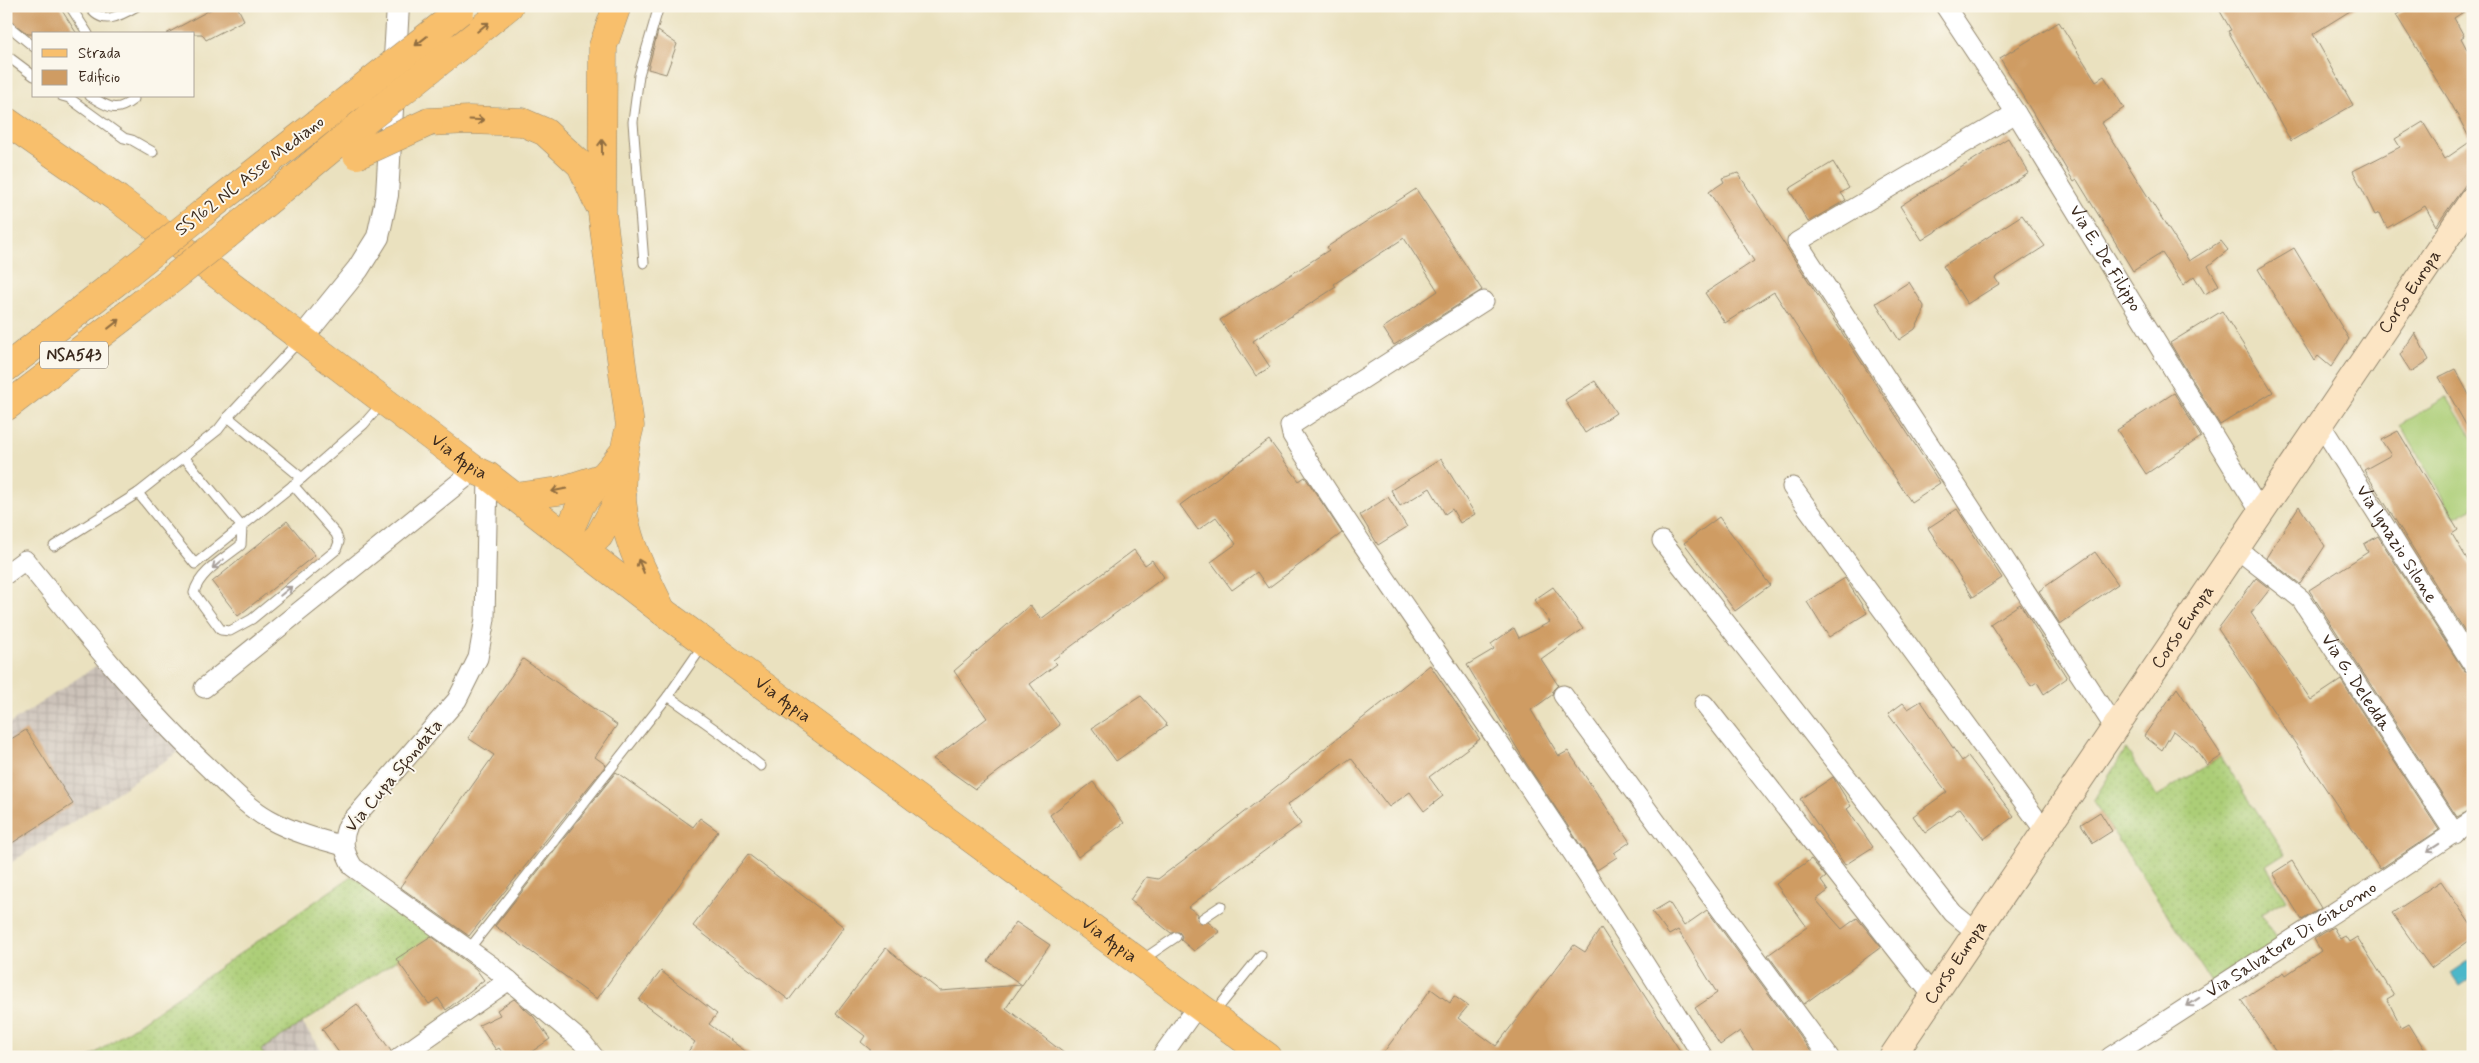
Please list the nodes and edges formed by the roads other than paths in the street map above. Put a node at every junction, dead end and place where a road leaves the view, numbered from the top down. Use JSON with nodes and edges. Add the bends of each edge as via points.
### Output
{"nodes":[{"id":1,"x":70,"y":6,"type":"edge"},
{"id":2,"x":89,"y":6,"type":"edge"},
{"id":3,"x":137,"y":6,"type":"edge"},
{"id":4,"x":398,"y":6,"type":"edge"},
{"id":5,"x":509,"y":6,"type":"edge"},
{"id":6,"x":617,"y":6,"type":"edge"},
{"id":7,"x":659,"y":6,"type":"edge"},
{"id":8,"x":1945,"y":6,"type":"edge"},
{"id":9,"x":462,"y":8,"type":"edge"},
{"id":10,"x":6,"y":24,"type":"edge"},
{"id":11,"x":87,"y":32,"type":"edge"},
{"id":12,"x":32,"y":45,"type":"edge"},
{"id":13,"x":6,"y":55,"type":"edge"},
{"id":14,"x":32,"y":74,"type":"edge"},
{"id":15,"x":69,"y":98,"type":"edge"},
{"id":16,"x":94,"y":98,"type":"edge"},
{"id":17,"x":133,"y":98,"type":"edge"},
{"id":18,"x":2016,"y":113,"type":"junction"},
{"id":19,"x":6,"y":121,"type":"edge"},
{"id":20,"x":356,"y":142,"type":"junction"},
{"id":21,"x":153,"y":152,"type":"dead end"},
{"id":22,"x":2473,"y":199,"type":"edge"},
{"id":23,"x":602,"y":213,"type":"junction"},
{"id":24,"x":644,"y":263,"type":"dead end"},
{"id":25,"x":1484,"y":301,"type":"dead end"},
{"id":26,"x":302,"y":338,"type":"junction"},
{"id":27,"x":40,"y":342,"type":"junction"},
{"id":28,"x":6,"y":353,"type":"edge"},
{"id":29,"x":6,"y":368,"type":"edge"},
{"id":30,"x":385,"y":400,"type":"junction"},
{"id":31,"x":6,"y":407,"type":"edge"},
{"id":32,"x":228,"y":417,"type":"junction"},
{"id":33,"x":2320,"y":425,"type":"junction"},
{"id":34,"x":184,"y":456,"type":"junction"},
{"id":35,"x":482,"y":473,"type":"junction"},
{"id":36,"x":302,"y":478,"type":"junction"},
{"id":37,"x":294,"y":485,"type":"junction"},
{"id":38,"x":611,"y":486,"type":"junction"},
{"id":39,"x":1792,"y":487,"type":"dead end"},
{"id":40,"x":138,"y":493,"type":"junction"},
{"id":41,"x":516,"y":497,"type":"junction"},
{"id":42,"x":2261,"y":513,"type":"junction"},
{"id":43,"x":242,"y":527,"type":"junction"},
{"id":44,"x":1662,"y":541,"type":"dead end"},
{"id":45,"x":575,"y":543,"type":"junction"},
{"id":46,"x":54,"y":546,"type":"dead end"},
{"id":47,"x":2237,"y":549,"type":"junction"},
{"id":48,"x":6,"y":574,"type":"edge"},
{"id":49,"x":662,"y":610,"type":"junction"},
{"id":50,"x":706,"y":642,"type":"junction"},
{"id":51,"x":2473,"y":665,"type":"edge"},
{"id":52,"x":204,"y":688,"type":"dead end"},
{"id":53,"x":1563,"y":695,"type":"dead end"},
{"id":54,"x":668,"y":696,"type":"junction"},
{"id":55,"x":1704,"y":704,"type":"dead end"},
{"id":56,"x":2115,"y":728,"type":"junction"},
{"id":57,"x":761,"y":766,"type":"dead end"},
{"id":58,"x":2473,"y":820,"type":"edge"},
{"id":59,"x":2045,"y":831,"type":"junction"},
{"id":60,"x":2454,"y":834,"type":"junction"},
{"id":61,"x":344,"y":846,"type":"junction"},
{"id":62,"x":1221,"y":906,"type":"dead end"},
{"id":63,"x":1202,"y":918,"type":"dead end"},
{"id":64,"x":1976,"y":932,"type":"junction"},
{"id":65,"x":1176,"y":937,"type":"dead end"},
{"id":66,"x":469,"y":949,"type":"junction"},
{"id":67,"x":1261,"y":955,"type":"dead end"},
{"id":68,"x":1140,"y":962,"type":"junction"},
{"id":69,"x":509,"y":980,"type":"junction"},
{"id":70,"x":1933,"y":996,"type":"junction"},
{"id":71,"x":1205,"y":1010,"type":"junction"},
{"id":72,"x":400,"y":1057,"type":"edge"},
{"id":73,"x":594,"y":1057,"type":"edge"},
{"id":74,"x":1161,"y":1057,"type":"edge"},
{"id":75,"x":1268,"y":1057,"type":"edge"},
{"id":76,"x":1703,"y":1057,"type":"edge"},
{"id":77,"x":1829,"y":1057,"type":"edge"},
{"id":78,"x":1892,"y":1057,"type":"edge"},
{"id":79,"x":2110,"y":1057,"type":"edge"}],
"edges":[{"from":1,"to":11,"type":"lane"},
{"from":2,"to":3,"type":"lane","via":[[99,17],[110,20]]},
{"from":4,"to":26,"type":"street","via":[[386,195],[378,237],[358,269]]},
{"from":20,"to":5,"type":"main road","name":"SS162 NC Asse Mediano","one_way":true,"bridge":true,"via":[[457,48]]},
{"from":23,"to":6,"type":"main road","one_way":true,"via":[[603,46]]},
{"from":7,"to":24,"type":"lane","via":[[639,75],[633,122]]},
{"from":8,"to":18,"type":"street","name":"Via E. De Filippo"},
{"from":9,"to":27,"type":"main road","name":"SS162 NC Asse Mediano","one_way":true,"bridge":true},
{"from":10,"to":12,"type":"lane"},
{"from":13,"to":14,"type":"lane"},
{"from":15,"to":21,"type":"lane","via":[[124,138]]},
{"from":16,"to":17,"type":"lane","via":[[114,109],[123,108]]},
{"from":18,"to":42,"type":"street","name":"Via E. De Filippo"},
{"from":18,"to":56,"type":"street","via":[[1797,242]]},
{"from":19,"to":26,"type":"main road","name":"Via Appia","via":[[118,199]]},
{"from":20,"to":23,"type":"main road","one_way":true,"bridge":true,"via":[[429,122],[522,122],[545,132],[581,166]]},
{"from":31,"to":20,"type":"main road","name":"SS162 NC Asse Mediano","number":"NSA543","one_way":true,"bridge":true,"via":[[268,204]]},
{"from":22,"to":33,"type":"main road","name":"Corso Europa"},
{"from":23,"to":38,"type":"main road","via":[[630,426]]},
{"from":25,"to":76,"type":"street","via":[[1290,426],[1292,435],[1485,722]]},
{"from":26,"to":30,"type":"main road","name":"Via Appia"},
{"from":26,"to":32,"type":"lane"},
{"from":27,"to":28,"type":"main road"},
{"from":27,"to":29,"type":"main road","number":"NSA543"},
{"from":30,"to":35,"type":"main road","name":"Via Appia"},
{"from":30,"to":36,"type":"lane","via":[[364,424]]},
{"from":32,"to":34,"type":"lane","via":[[218,430]]},
{"from":32,"to":36,"type":"lane"},
{"from":33,"to":42,"type":"main road","name":"Corso Europa"},
{"from":33,"to":51,"type":"street","name":"Via Ignazio Silone"},
{"from":34,"to":40,"type":"lane"},
{"from":34,"to":43,"type":"lane"},
{"from":35,"to":41,"type":"main road","name":"Via Appia"},
{"from":35,"to":52,"type":"street"},
{"from":35,"to":61,"type":"street","name":"Via Cupa Sfondata","via":[[485,619],[478,658],[457,700],[348,825]]},
{"from":36,"to":37,"type":"lane"},
{"from":37,"to":43,"type":"lane"},
{"from":43,"to":37,"type":"lane","one_way":true,"via":[[241,545],[202,577],[194,593],[221,630],[230,631],[252,619],[336,550],[339,542],[336,534]]},
{"from":38,"to":41,"type":"main road","one_way":true},
{"from":38,"to":45,"type":"main road","via":[[599,536]]},
{"from":49,"to":38,"type":"main road","one_way":true},
{"from":39,"to":59,"type":"street"},
{"from":40,"to":43,"type":"lane","via":[[195,564]]},
{"from":40,"to":46,"type":"lane"},
{"from":41,"to":45,"type":"main road","name":"Via Appia"},
{"from":42,"to":47,"type":"main road","name":"Corso Europa"},
{"from":44,"to":64,"type":"street","via":[[1953,913]]},
{"from":45,"to":49,"type":"main road","name":"Via Appia"},
{"from":47,"to":56,"type":"main road","name":"Corso Europa"},
{"from":47,"to":60,"type":"street","name":"Via G. Deledda","via":[[2301,599]]},
{"from":48,"to":61,"type":"street","via":[[25,560],[102,656],[188,748],[247,803],[291,830]]},
{"from":49,"to":50,"type":"main road","name":"Via Appia"},
{"from":50,"to":54,"type":"lane"},
{"from":50,"to":68,"type":"main road","name":"Via Appia"},
{"from":53,"to":77,"type":"street"},
{"from":54,"to":57,"type":"lane","via":[[724,735]]},
{"from":54,"to":66,"type":"lane"},
{"from":55,"to":70,"type":"street"},
{"from":56,"to":59,"type":"main road","name":"Corso Europa"},
{"from":58,"to":60,"type":"street","name":"Via Salvatore Di Giacomo"},
{"from":59,"to":64,"type":"main road","name":"Corso Europa"},
{"from":60,"to":79,"type":"street","name":"Via Salvatore Di Giacomo","one_way":true},
{"from":61,"to":66,"type":"street","name":"Via Cupa Sfondata","via":[[353,866]]},
{"from":62,"to":63,"type":"lane"},
{"from":64,"to":70,"type":"main road","name":"Corso Europa"},
{"from":65,"to":68,"type":"lane"},
{"from":66,"to":69,"type":"street","name":"Via Cupa Sfondata"},
{"from":67,"to":71,"type":"lane"},
{"from":68,"to":71,"type":"main road","name":"Via Appia"},
{"from":69,"to":72,"type":"street"},
{"from":69,"to":73,"type":"street","name":"Via Cupa Sfondata","via":[[582,1042]]},
{"from":70,"to":78,"type":"main road","name":"Corso Europa"},
{"from":71,"to":74,"type":"street"},
{"from":71,"to":75,"type":"main road","name":"Via Appia"}]}
